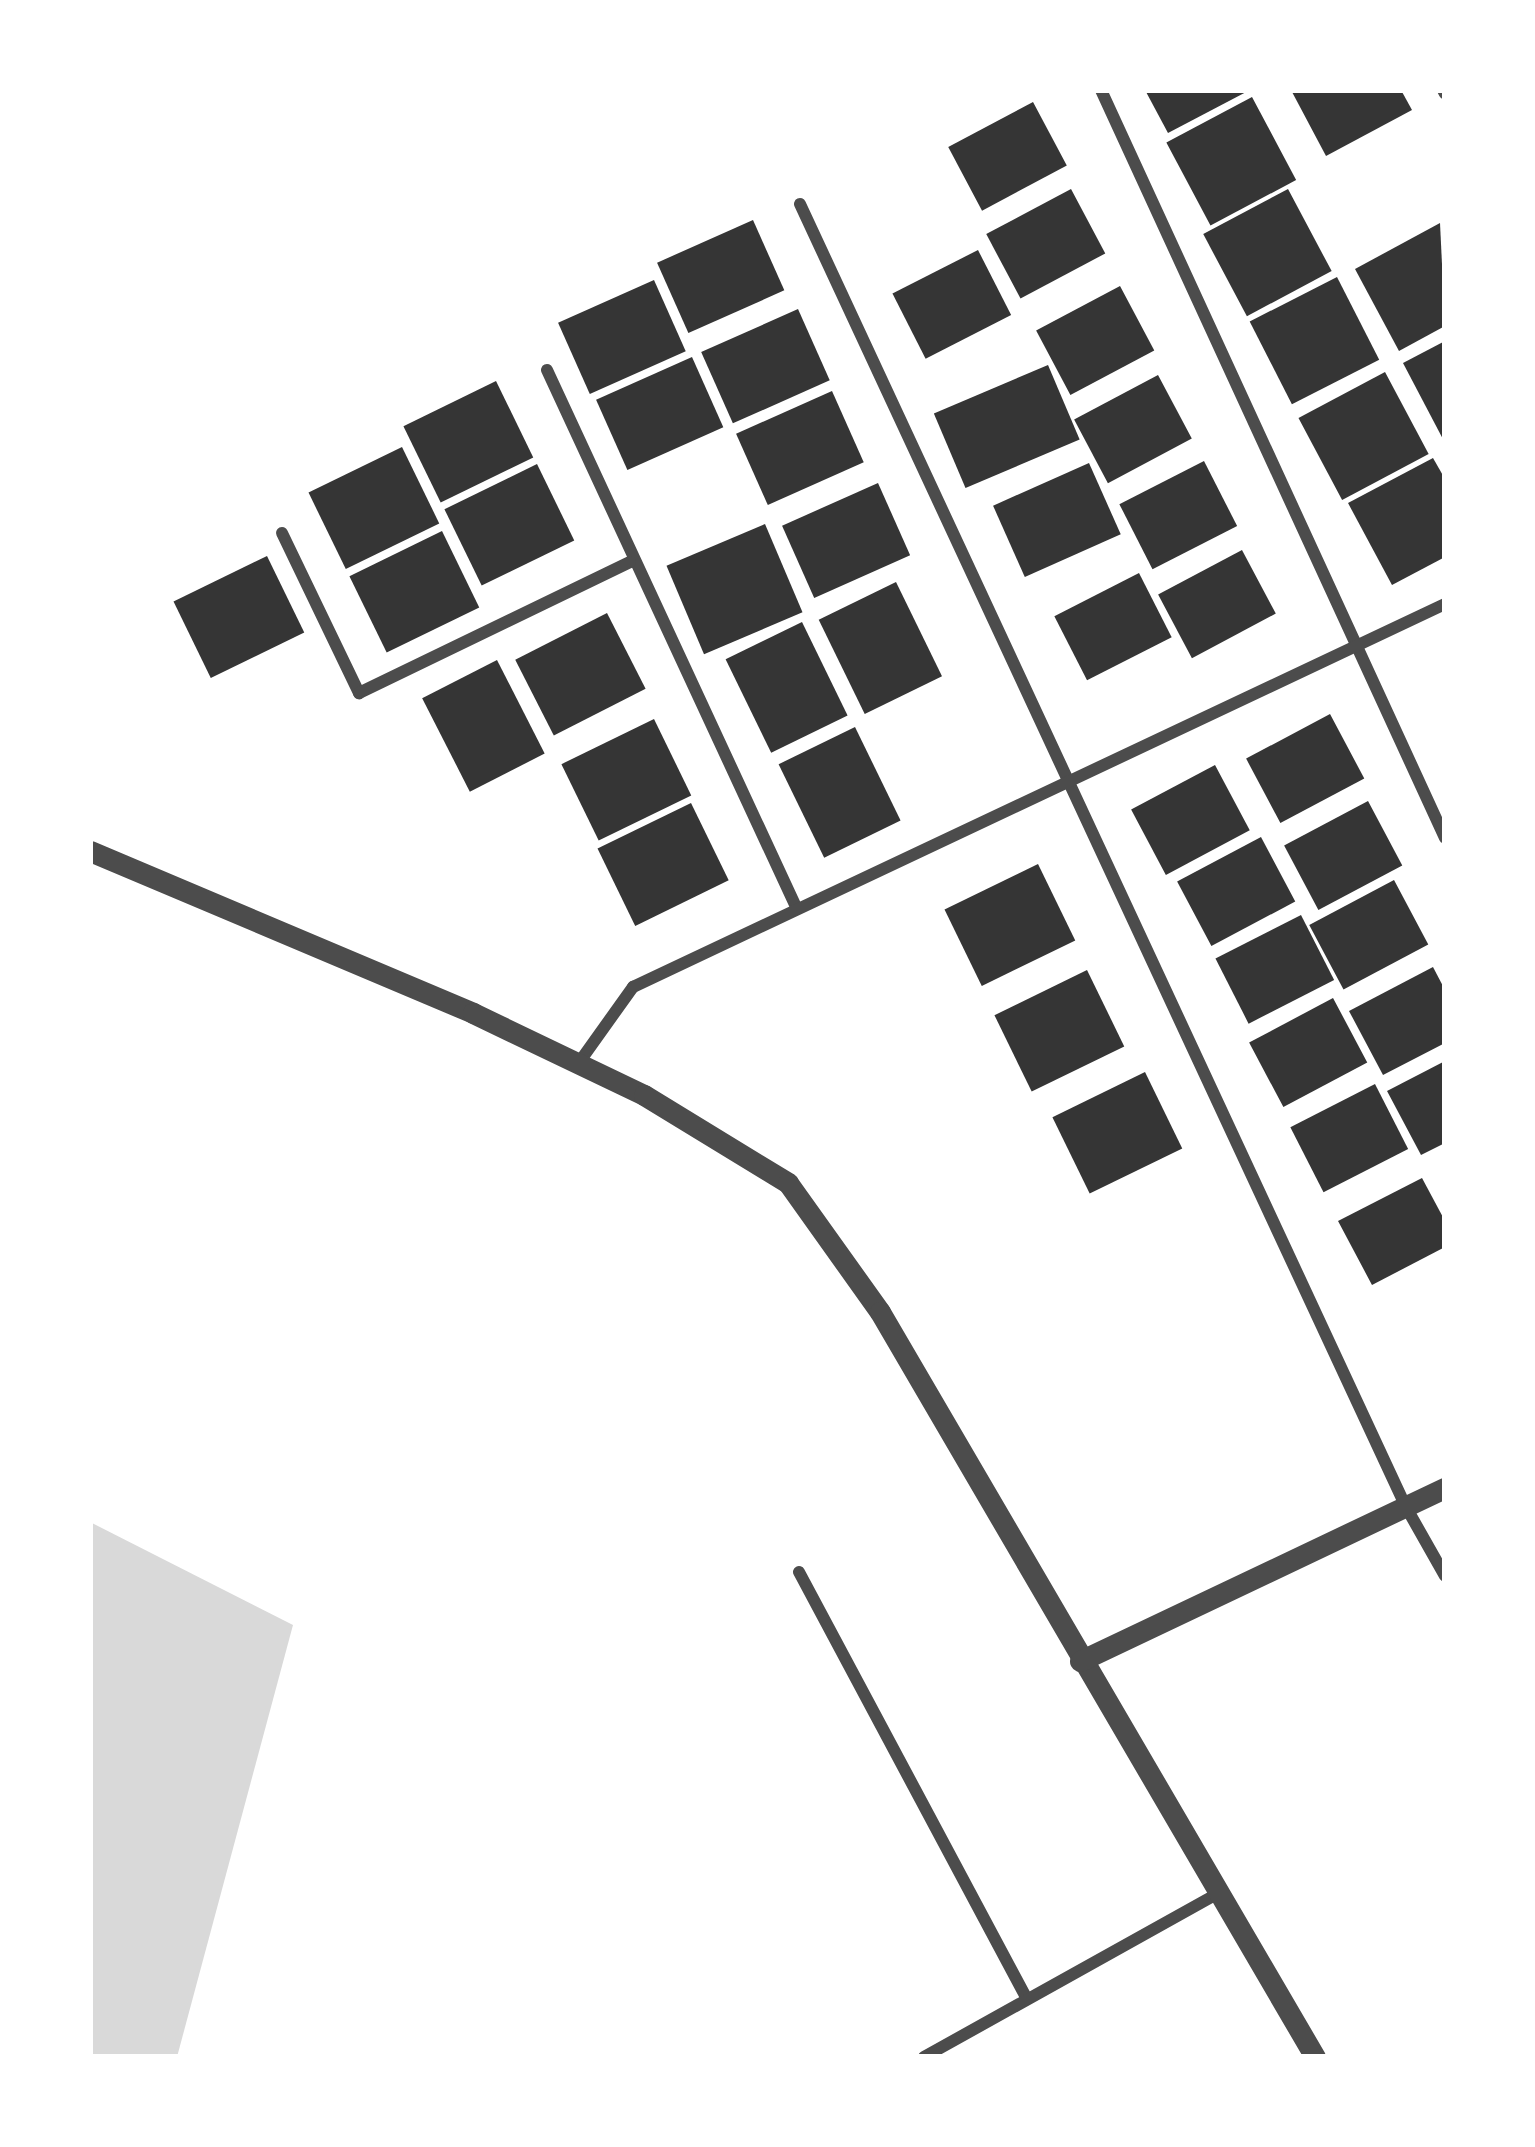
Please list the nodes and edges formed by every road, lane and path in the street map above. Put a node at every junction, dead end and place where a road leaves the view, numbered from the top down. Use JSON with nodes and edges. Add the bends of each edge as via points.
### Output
{"nodes":[{"id":1,"x":1101,"y":90,"type":"edge"},
{"id":2,"x":800,"y":204,"type":"dead end"},
{"id":3,"x":547,"y":370,"type":"dead end"},
{"id":4,"x":281,"y":533,"type":"dead end"},
{"id":5,"x":630,"y":562,"type":"junction"},
{"id":6,"x":1445,"y":604,"type":"edge"},
{"id":7,"x":1356,"y":646,"type":"junction"},
{"id":8,"x":1066,"y":783,"type":"junction"},
{"id":9,"x":1445,"y":838,"type":"edge"},
{"id":10,"x":90,"y":851,"type":"edge"},
{"id":11,"x":796,"y":907,"type":"junction"},
{"id":12,"x":578,"y":1064,"type":"junction"},
{"id":13,"x":1445,"y":1488,"type":"edge"},
{"id":14,"x":1406,"y":1507,"type":"junction"},
{"id":15,"x":799,"y":1572,"type":"dead end"},
{"id":16,"x":1445,"y":1576,"type":"edge"},
{"id":17,"x":1080,"y":1661,"type":"junction"},
{"id":18,"x":1220,"y":1892,"type":"junction"},
{"id":19,"x":1026,"y":1998,"type":"junction"},
{"id":20,"x":924,"y":2057,"type":"edge"},
{"id":21,"x":1315,"y":2057,"type":"edge"}],
"edges":[{"from":1,"to":7,"type":"street"},
{"from":2,"to":8,"type":"street"},
{"from":3,"to":5,"type":"street"},
{"from":4,"to":5,"type":"street","via":[[358,693]]},
{"from":5,"to":11,"type":"street"},
{"from":6,"to":7,"type":"street"},
{"from":7,"to":8,"type":"street"},
{"from":7,"to":9,"type":"street"},
{"from":8,"to":11,"type":"street"},
{"from":8,"to":14,"type":"street"},
{"from":10,"to":12,"type":"street"},
{"from":11,"to":12,"type":"street","via":[[633,987]]},
{"from":12,"to":17,"type":"street","via":[[788,1183],[880,1312]]},
{"from":13,"to":14,"type":"street"},
{"from":14,"to":16,"type":"street"},
{"from":14,"to":17,"type":"street"},
{"from":15,"to":19,"type":"street"},
{"from":17,"to":18,"type":"street"},
{"from":18,"to":19,"type":"street"},
{"from":18,"to":21,"type":"street"},
{"from":19,"to":20,"type":"street"}]}
